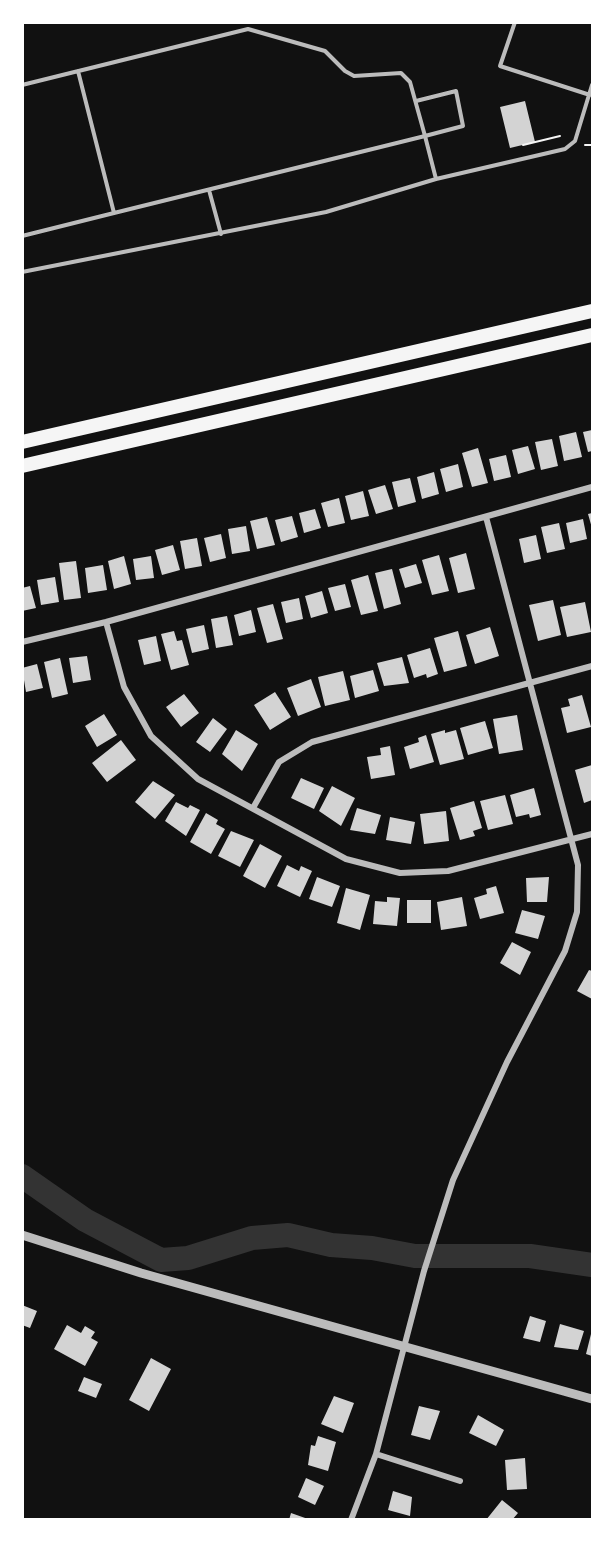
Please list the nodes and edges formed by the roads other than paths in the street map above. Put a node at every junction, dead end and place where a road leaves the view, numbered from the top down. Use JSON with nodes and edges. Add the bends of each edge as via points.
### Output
{"nodes":[{"id":1,"x":515,"y":22,"type":"edge"},
{"id":2,"x":78,"y":71,"type":"junction"},
{"id":3,"x":22,"y":85,"type":"edge"},
{"id":4,"x":592,"y":85,"type":"edge"},
{"id":5,"x":590,"y":95,"type":"junction"},
{"id":6,"x":416,"y":101,"type":"junction"},
{"id":7,"x":425,"y":136,"type":"junction"},
{"id":8,"x":436,"y":179,"type":"junction"},
{"id":9,"x":209,"y":190,"type":"junction"},
{"id":10,"x":114,"y":213,"type":"junction"},
{"id":11,"x":221,"y":234,"type":"junction"},
{"id":12,"x":22,"y":236,"type":"edge"},
{"id":13,"x":22,"y":272,"type":"edge"},
{"id":14,"x":592,"y":311,"type":"edge"},
{"id":15,"x":592,"y":335,"type":"edge"},
{"id":16,"x":22,"y":442,"type":"edge"},
{"id":17,"x":22,"y":466,"type":"edge"},
{"id":18,"x":592,"y":487,"type":"edge"},
{"id":19,"x":486,"y":517,"type":"junction"},
{"id":20,"x":106,"y":622,"type":"junction"},
{"id":21,"x":22,"y":642,"type":"edge"},
{"id":22,"x":592,"y":666,"type":"edge"},
{"id":23,"x":530,"y":684,"type":"junction"},
{"id":24,"x":253,"y":808,"type":"junction"},
{"id":25,"x":592,"y":834,"type":"edge"},
{"id":26,"x":571,"y":840,"type":"junction"},
{"id":27,"x":22,"y":1235,"type":"edge"},
{"id":28,"x":405,"y":1344,"type":"junction"},
{"id":29,"x":592,"y":1399,"type":"edge"},
{"id":30,"x":376,"y":1454,"type":"junction"},
{"id":31,"x":459,"y":1481,"type":"dead end"},
{"id":32,"x":351,"y":1520,"type":"edge"}],
"edges":[{"from":1,"to":5,"type":"lane","via":[[500,66]]},
{"from":2,"to":3,"type":"lane"},
{"from":2,"to":6,"type":"lane","via":[[248,29],[325,51],[354,75],[401,73],[410,81]]},
{"from":2,"to":10,"type":"lane"},
{"from":4,"to":5,"type":"lane"},
{"from":5,"to":8,"type":"lane","via":[[575,141],[565,149]]},
{"from":6,"to":7,"type":"lane"},
{"from":6,"to":7,"type":"lane","via":[[456,91],[463,126]]},
{"from":7,"to":8,"type":"lane"},
{"from":7,"to":9,"type":"lane"},
{"from":8,"to":11,"type":"lane","via":[[326,212]]},
{"from":9,"to":10,"type":"lane"},
{"from":9,"to":11,"type":"lane"},
{"from":10,"to":12,"type":"lane"},
{"from":11,"to":13,"type":"lane"},
{"from":14,"to":16,"type":"highway"},
{"from":15,"to":17,"type":"highway"},
{"from":18,"to":19,"type":"street"},
{"from":19,"to":20,"type":"street"},
{"from":19,"to":23,"type":"street"},
{"from":20,"to":21,"type":"street"},
{"from":20,"to":24,"type":"street","via":[[124,687],[151,736],[198,779]]},
{"from":22,"to":23,"type":"street"},
{"from":23,"to":24,"type":"street","via":[[312,742],[279,762]]},
{"from":23,"to":26,"type":"street"},
{"from":24,"to":26,"type":"street","via":[[346,860],[400,873],[448,871]]},
{"from":25,"to":26,"type":"street"},
{"from":26,"to":28,"type":"street","via":[[578,865],[577,912],[565,951],[507,1062],[453,1180]]},
{"from":27,"to":28,"type":"street","via":[[141,1273]]},
{"from":28,"to":29,"type":"street"},
{"from":28,"to":30,"type":"street"},
{"from":30,"to":31,"type":"street"},
{"from":30,"to":32,"type":"street"}]}
